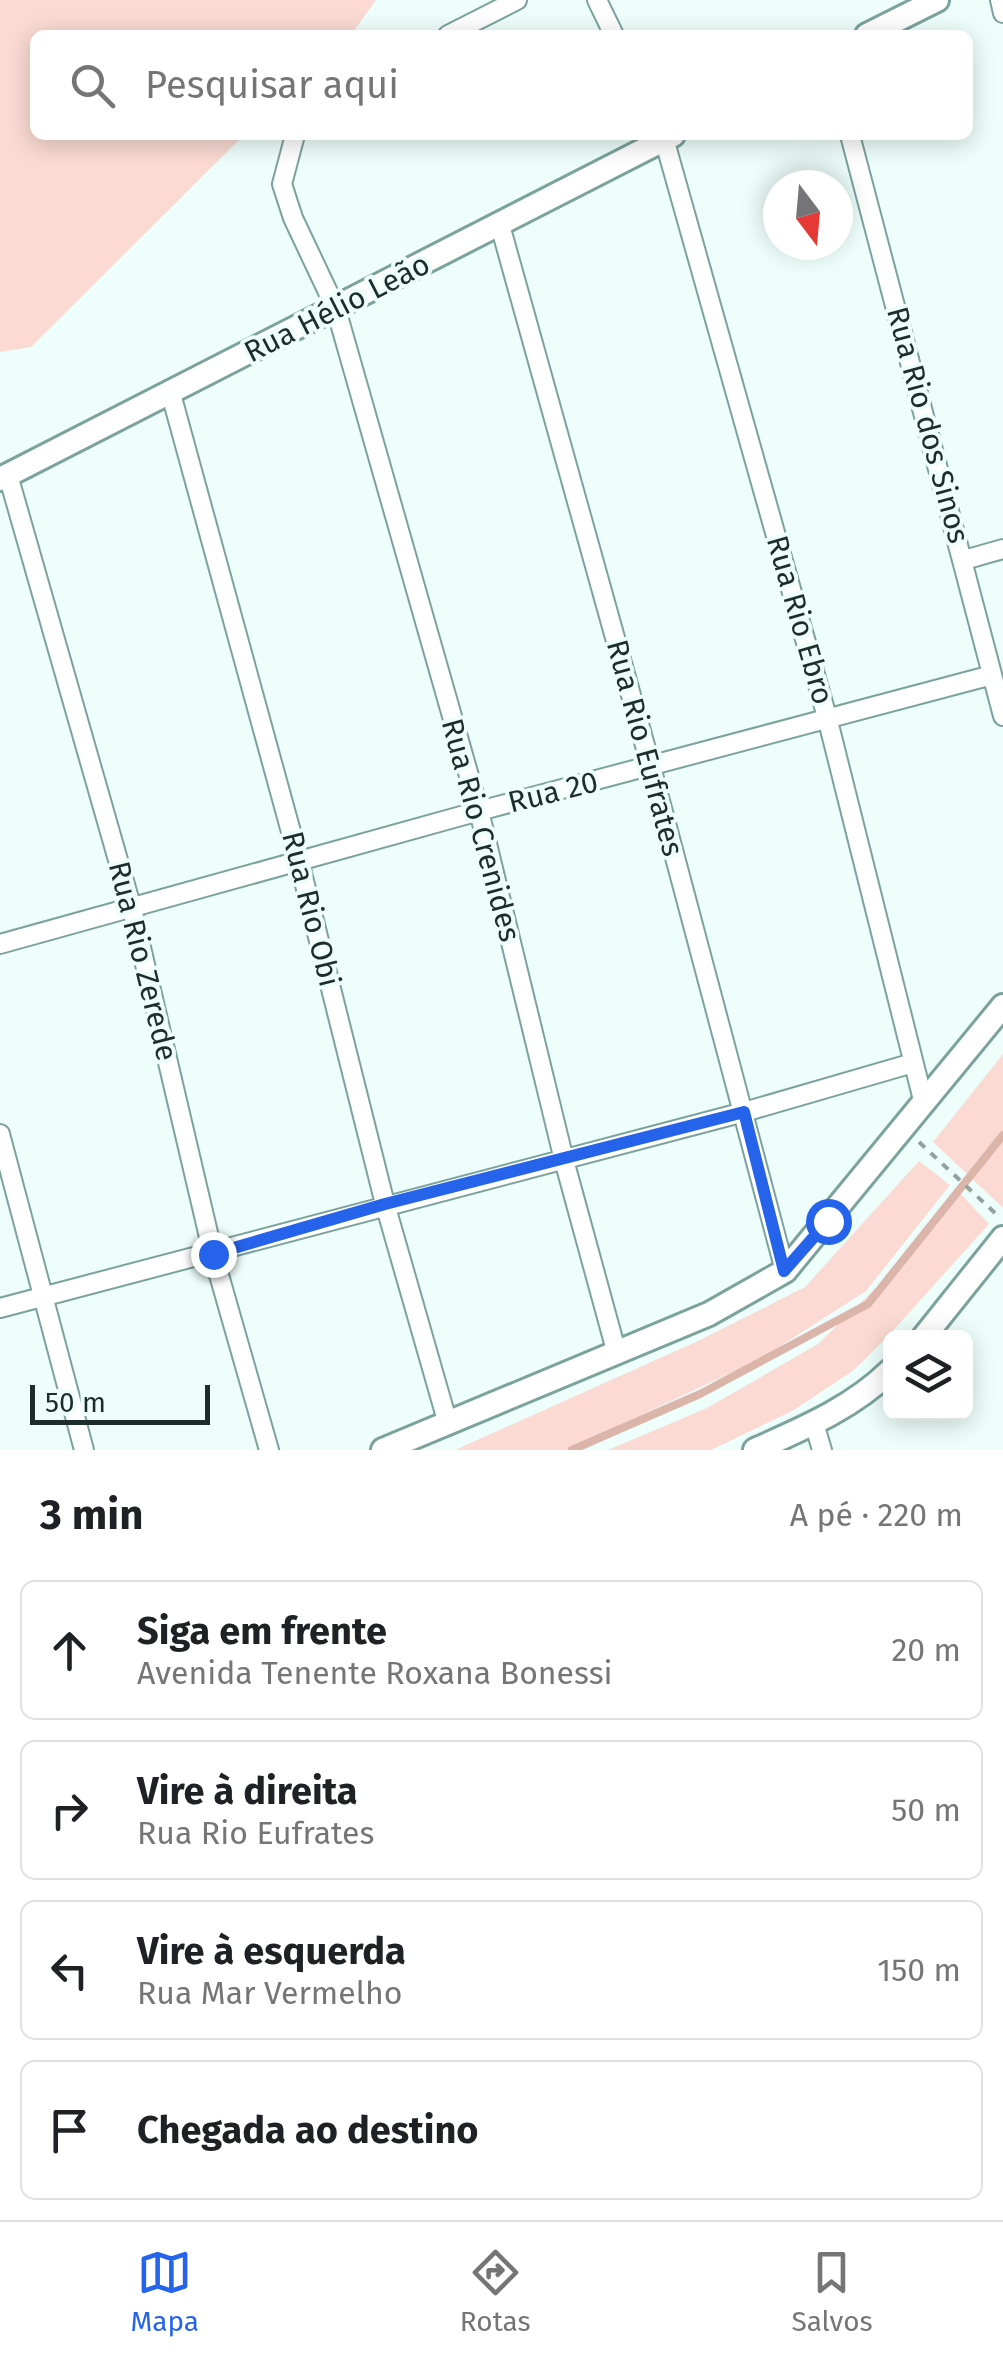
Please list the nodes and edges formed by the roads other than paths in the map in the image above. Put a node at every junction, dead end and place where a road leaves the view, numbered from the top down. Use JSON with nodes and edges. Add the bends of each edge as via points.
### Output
{"nodes":[{"id":1,"x":517,"y":0,"type":"edge"},
{"id":2,"x":597,"y":0,"type":"edge"},
{"id":3,"x":937,"y":0,"type":"edge"},
{"id":4,"x":1000,"y":0,"type":"edge"},
{"id":5,"x":1003,"y":13,"type":"edge"},
{"id":6,"x":458,"y":30,"type":"edge"},
{"id":7,"x":612,"y":30,"type":"edge"},
{"id":8,"x":878,"y":30,"type":"edge"},
{"id":9,"x":294,"y":140,"type":"edge"},
{"id":10,"x":659,"y":140,"type":"edge"},
{"id":11,"x":668,"y":140,"type":"edge"},
{"id":12,"x":851,"y":140,"type":"edge"},
{"id":13,"x":500,"y":225,"type":"junction"},
{"id":14,"x":336,"y":309,"type":"junction"},
{"id":15,"x":170,"y":394,"type":"junction"},
{"id":16,"x":4,"y":477,"type":"edge"},
{"id":17,"x":1003,"y":549,"type":"edge"},
{"id":18,"x":964,"y":560,"type":"junction"},
{"id":19,"x":992,"y":675,"type":"junction"},
{"id":20,"x":1003,"y":716,"type":"edge"},
{"id":21,"x":827,"y":717,"type":"junction"},
{"id":22,"x":650,"y":768,"type":"junction"},
{"id":23,"x":479,"y":811,"type":"junction"},
{"id":24,"x":300,"y":861,"type":"junction"},
{"id":25,"x":132,"y":909,"type":"junction"},
{"id":26,"x":0,"y":944,"type":"edge"},
{"id":27,"x":1003,"y":1006,"type":"edge"},
{"id":28,"x":913,"y":1062,"type":"junction"},
{"id":29,"x":924,"y":1104,"type":"junction"},
{"id":30,"x":744,"y":1112,"type":"junction"},
{"id":31,"x":0,"y":1134,"type":"edge"},
{"id":32,"x":564,"y":1160,"type":"junction"},
{"id":33,"x":385,"y":1204,"type":"junction"},
{"id":34,"x":1003,"y":1238,"type":"edge"},
{"id":35,"x":213,"y":1254,"type":"junction"},
{"id":36,"x":784,"y":1271,"type":"junction"},
{"id":37,"x":42,"y":1297,"type":"junction"},
{"id":38,"x":0,"y":1308,"type":"edge"},
{"id":39,"x":929,"y":1330,"type":"edge"},
{"id":40,"x":617,"y":1354,"type":"junction"},
{"id":41,"x":883,"y":1378,"type":"edge"},
{"id":42,"x":814,"y":1423,"type":"junction"},
{"id":43,"x":448,"y":1424,"type":"junction"},
{"id":44,"x":84,"y":1450,"type":"edge"},
{"id":45,"x":270,"y":1450,"type":"edge"},
{"id":46,"x":383,"y":1450,"type":"edge"},
{"id":47,"x":755,"y":1450,"type":"edge"},
{"id":48,"x":822,"y":1450,"type":"edge"}],
"edges":[{"from":1,"to":6,"type":"street"},
{"from":2,"to":7,"type":"street"},
{"from":3,"to":8,"type":"street"},
{"from":4,"to":5,"type":"street"},
{"from":9,"to":14,"type":"street","name":"Rua Rio Crenides","via":[[282,184]]},
{"from":10,"to":13,"type":"street","name":"Rua Hélio Leão"},
{"from":11,"to":21,"type":"street","name":"Rua Rio Ebro"},
{"from":12,"to":18,"type":"street","name":"Rua Rio dos Sinos"},
{"from":13,"to":14,"type":"street","name":"Rua Hélio Leão"},
{"from":13,"to":22,"type":"street","name":"Rua Rio Eufrates"},
{"from":14,"to":15,"type":"street","name":"Rua Hélio Leão"},
{"from":14,"to":23,"type":"street","name":"Rua Rio Crenides"},
{"from":15,"to":16,"type":"street","name":"Rua Hélio Leão"},
{"from":15,"to":24,"type":"street","name":"Rua Rio Obi"},
{"from":16,"to":25,"type":"street","name":"Rua Rio Zerede"},
{"from":17,"to":18,"type":"street"},
{"from":18,"to":19,"type":"street","name":"Rua Rio dos Sinos"},
{"from":19,"to":20,"type":"street","name":"Rua Rio dos Sinos"},
{"from":19,"to":21,"type":"street","name":"Rua 20"},
{"from":21,"to":22,"type":"street","name":"Rua 20"},
{"from":21,"to":28,"type":"street","name":"Rua Rio Ebro"},
{"from":22,"to":23,"type":"street","name":"Rua 20"},
{"from":22,"to":30,"type":"street","name":"Rua Rio Eufrates"},
{"from":23,"to":24,"type":"street","name":"Rua 20"},
{"from":23,"to":32,"type":"street","name":"Rua Rio Crenides"},
{"from":24,"to":25,"type":"street","name":"Rua 20"},
{"from":24,"to":33,"type":"street","name":"Rua Rio Obi"},
{"from":25,"to":26,"type":"street","name":"Rua 20"},
{"from":25,"to":35,"type":"street","name":"Rua Rio Zerede"},
{"from":27,"to":29,"type":"street"},
{"from":28,"to":29,"type":"street","name":"Rua Rio Ebro"},
{"from":28,"to":30,"type":"street"},
{"from":29,"to":36,"type":"street"},
{"from":30,"to":32,"type":"street"},
{"from":30,"to":36,"type":"street","name":"Rua Rio Eufrates"},
{"from":31,"to":37,"type":"street"},
{"from":32,"to":33,"type":"street"},
{"from":32,"to":40,"type":"street","name":"Rua Rio Crenides"},
{"from":33,"to":35,"type":"street"},
{"from":33,"to":43,"type":"street","name":"Rua Rio Obi"},
{"from":34,"to":39,"type":"street"},
{"from":35,"to":37,"type":"street"},
{"from":35,"to":45,"type":"street","name":"Rua Rio Zerede"},
{"from":36,"to":40,"type":"street","via":[[709,1314]]},
{"from":37,"to":38,"type":"street"},
{"from":37,"to":44,"type":"street"},
{"from":40,"to":43,"type":"street"},
{"from":41,"to":42,"type":"street"},
{"from":42,"to":47,"type":"street"},
{"from":42,"to":48,"type":"street"},
{"from":43,"to":46,"type":"street"}]}
